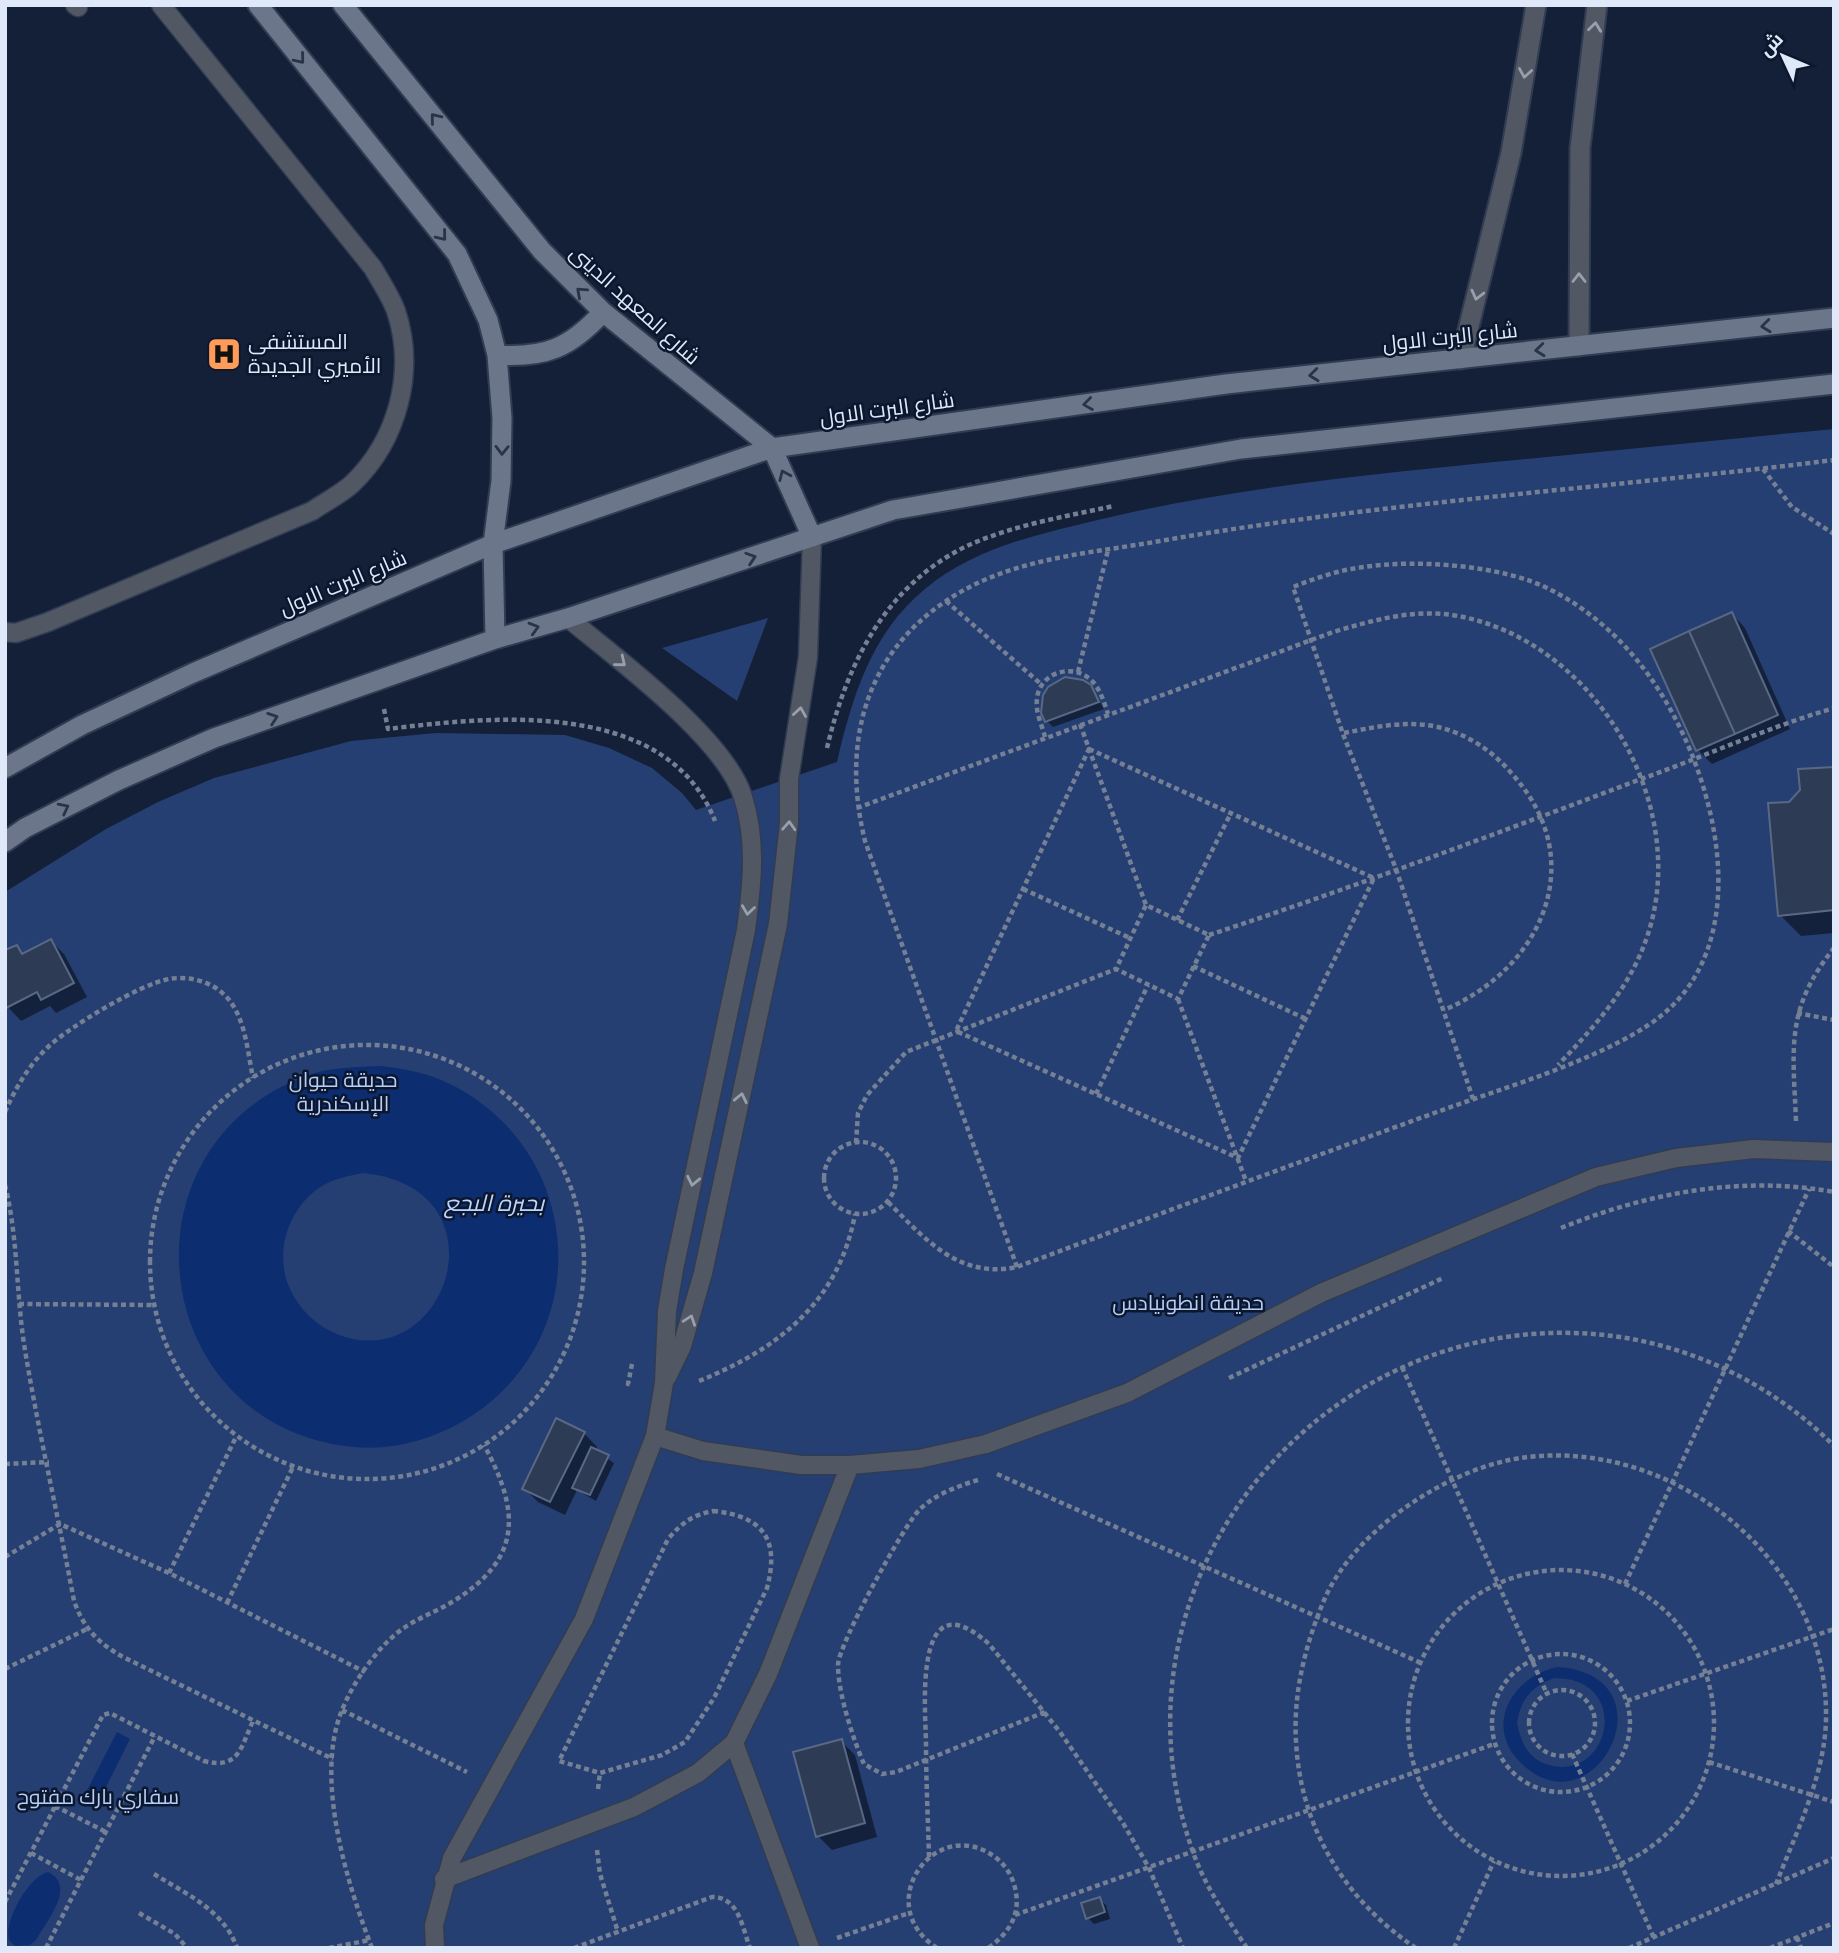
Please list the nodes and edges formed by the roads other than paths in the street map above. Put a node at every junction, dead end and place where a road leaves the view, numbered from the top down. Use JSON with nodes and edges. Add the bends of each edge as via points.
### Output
{"nodes":[{"id":1,"x":161,"y":5,"type":"edge"},
{"id":2,"x":258,"y":5,"type":"edge"},
{"id":3,"x":343,"y":5,"type":"edge"},
{"id":4,"x":1536,"y":5,"type":"edge"},
{"id":5,"x":1597,"y":5,"type":"edge"},
{"id":6,"x":603,"y":312,"type":"junction"},
{"id":7,"x":1834,"y":318,"type":"edge"},
{"id":8,"x":1579,"y":346,"type":"junction"},
{"id":9,"x":497,"y":355,"type":"junction"},
{"id":10,"x":1461,"y":359,"type":"junction"},
{"id":11,"x":1834,"y":384,"type":"edge"},
{"id":12,"x":772,"y":448,"type":"junction"},
{"id":13,"x":812,"y":537,"type":"junction"},
{"id":14,"x":493,"y":544,"type":"junction"},
{"id":15,"x":568,"y":618,"type":"junction"},
{"id":16,"x":5,"y":632,"type":"edge"},
{"id":17,"x":495,"y":639,"type":"junction"},
{"id":18,"x":5,"y":768,"type":"edge"},
{"id":19,"x":5,"y":842,"type":"edge"},
{"id":20,"x":753,"y":859,"type":"junction"},
{"id":21,"x":786,"y":859,"type":"junction"},
{"id":22,"x":1834,"y":1152,"type":"edge"},
{"id":23,"x":664,"y":1383,"type":"junction"},
{"id":24,"x":655,"y":1436,"type":"junction"},
{"id":25,"x":850,"y":1465,"type":"junction"},
{"id":26,"x":734,"y":1743,"type":"junction"},
{"id":27,"x":444,"y":1879,"type":"junction"},
{"id":28,"x":810,"y":1947,"type":"edge"},
{"id":29,"x":435,"y":1948,"type":"edge"}],
"edges":[{"from":1,"to":16,"type":"lane","via":[[373,268],[396,310],[405,357],[400,404],[382,448],[352,484],[312,511],[48,622]]},
{"from":2,"to":9,"type":"main road","one_way":true,"via":[[457,254],[484,309]]},
{"from":6,"to":3,"type":"main road","name":"شارع المعهد الدينى","one_way":true,"via":[[542,251]]},
{"from":4,"to":10,"type":"street","one_way":true,"via":[[1511,153]]},
{"from":8,"to":5,"type":"street","one_way":true,"via":[[1580,148]]},
{"from":6,"to":9,"type":"main road","via":[[582,335],[556,349],[527,357]]},
{"from":6,"to":12,"type":"main road","name":"شارع المعهد الدينى"},
{"from":7,"to":8,"type":"main road","name":"شارع البرت الاول","one_way":true},
{"from":8,"to":10,"type":"main road","name":"شارع البرت الاول","one_way":true},
{"from":9,"to":14,"type":"main road","one_way":true,"via":[[501,481]]},
{"from":10,"to":12,"type":"main road","name":"شارع البرت الاول","one_way":true,"via":[[1226,384]]},
{"from":11,"to":13,"type":"main road","via":[[1241,449],[892,510]]},
{"from":13,"to":12,"type":"main road","name":"شارع المعهد الدينى","one_way":true},
{"from":12,"to":14,"type":"main road","name":"شارع البرت الاول"},
{"from":15,"to":13,"type":"main road","one_way":true},
{"from":21,"to":13,"type":"lane","one_way":true,"via":[[789,779],[810,630]]},
{"from":14,"to":17,"type":"main road"},
{"from":14,"to":18,"type":"main road","name":"شارع البرت الاول","via":[[193,673],[82,725]]},
{"from":17,"to":15,"type":"main road","one_way":true},
{"from":15,"to":20,"type":"lane","one_way":true,"via":[[654,688],[732,774],[742,794]]},
{"from":19,"to":17,"type":"main road","one_way":true,"via":[[119,780],[202,744]]},
{"from":20,"to":21,"type":"lane"},
{"from":20,"to":23,"type":"lane","one_way":true,"via":[[746,930],[674,1269]]},
{"from":23,"to":21,"type":"lane","one_way":true,"via":[[682,1346],[703,1273],[778,924]]},
{"from":22,"to":25,"type":"lane","via":[[1754,1149],[1676,1158],[1596,1177],[1321,1293],[1127,1393],[986,1444],[919,1459]]},
{"from":23,"to":24,"type":"lane"},
{"from":24,"to":25,"type":"lane","via":[[751,1460]]},
{"from":24,"to":27,"type":"lane","via":[[584,1619]]},
{"from":25,"to":26,"type":"lane","via":[[768,1674]]},
{"from":26,"to":27,"type":"lane","via":[[690,1778],[634,1807]]},
{"from":26,"to":28,"type":"lane"},
{"from":27,"to":29,"type":"lane","via":[[434,1925]]}]}
